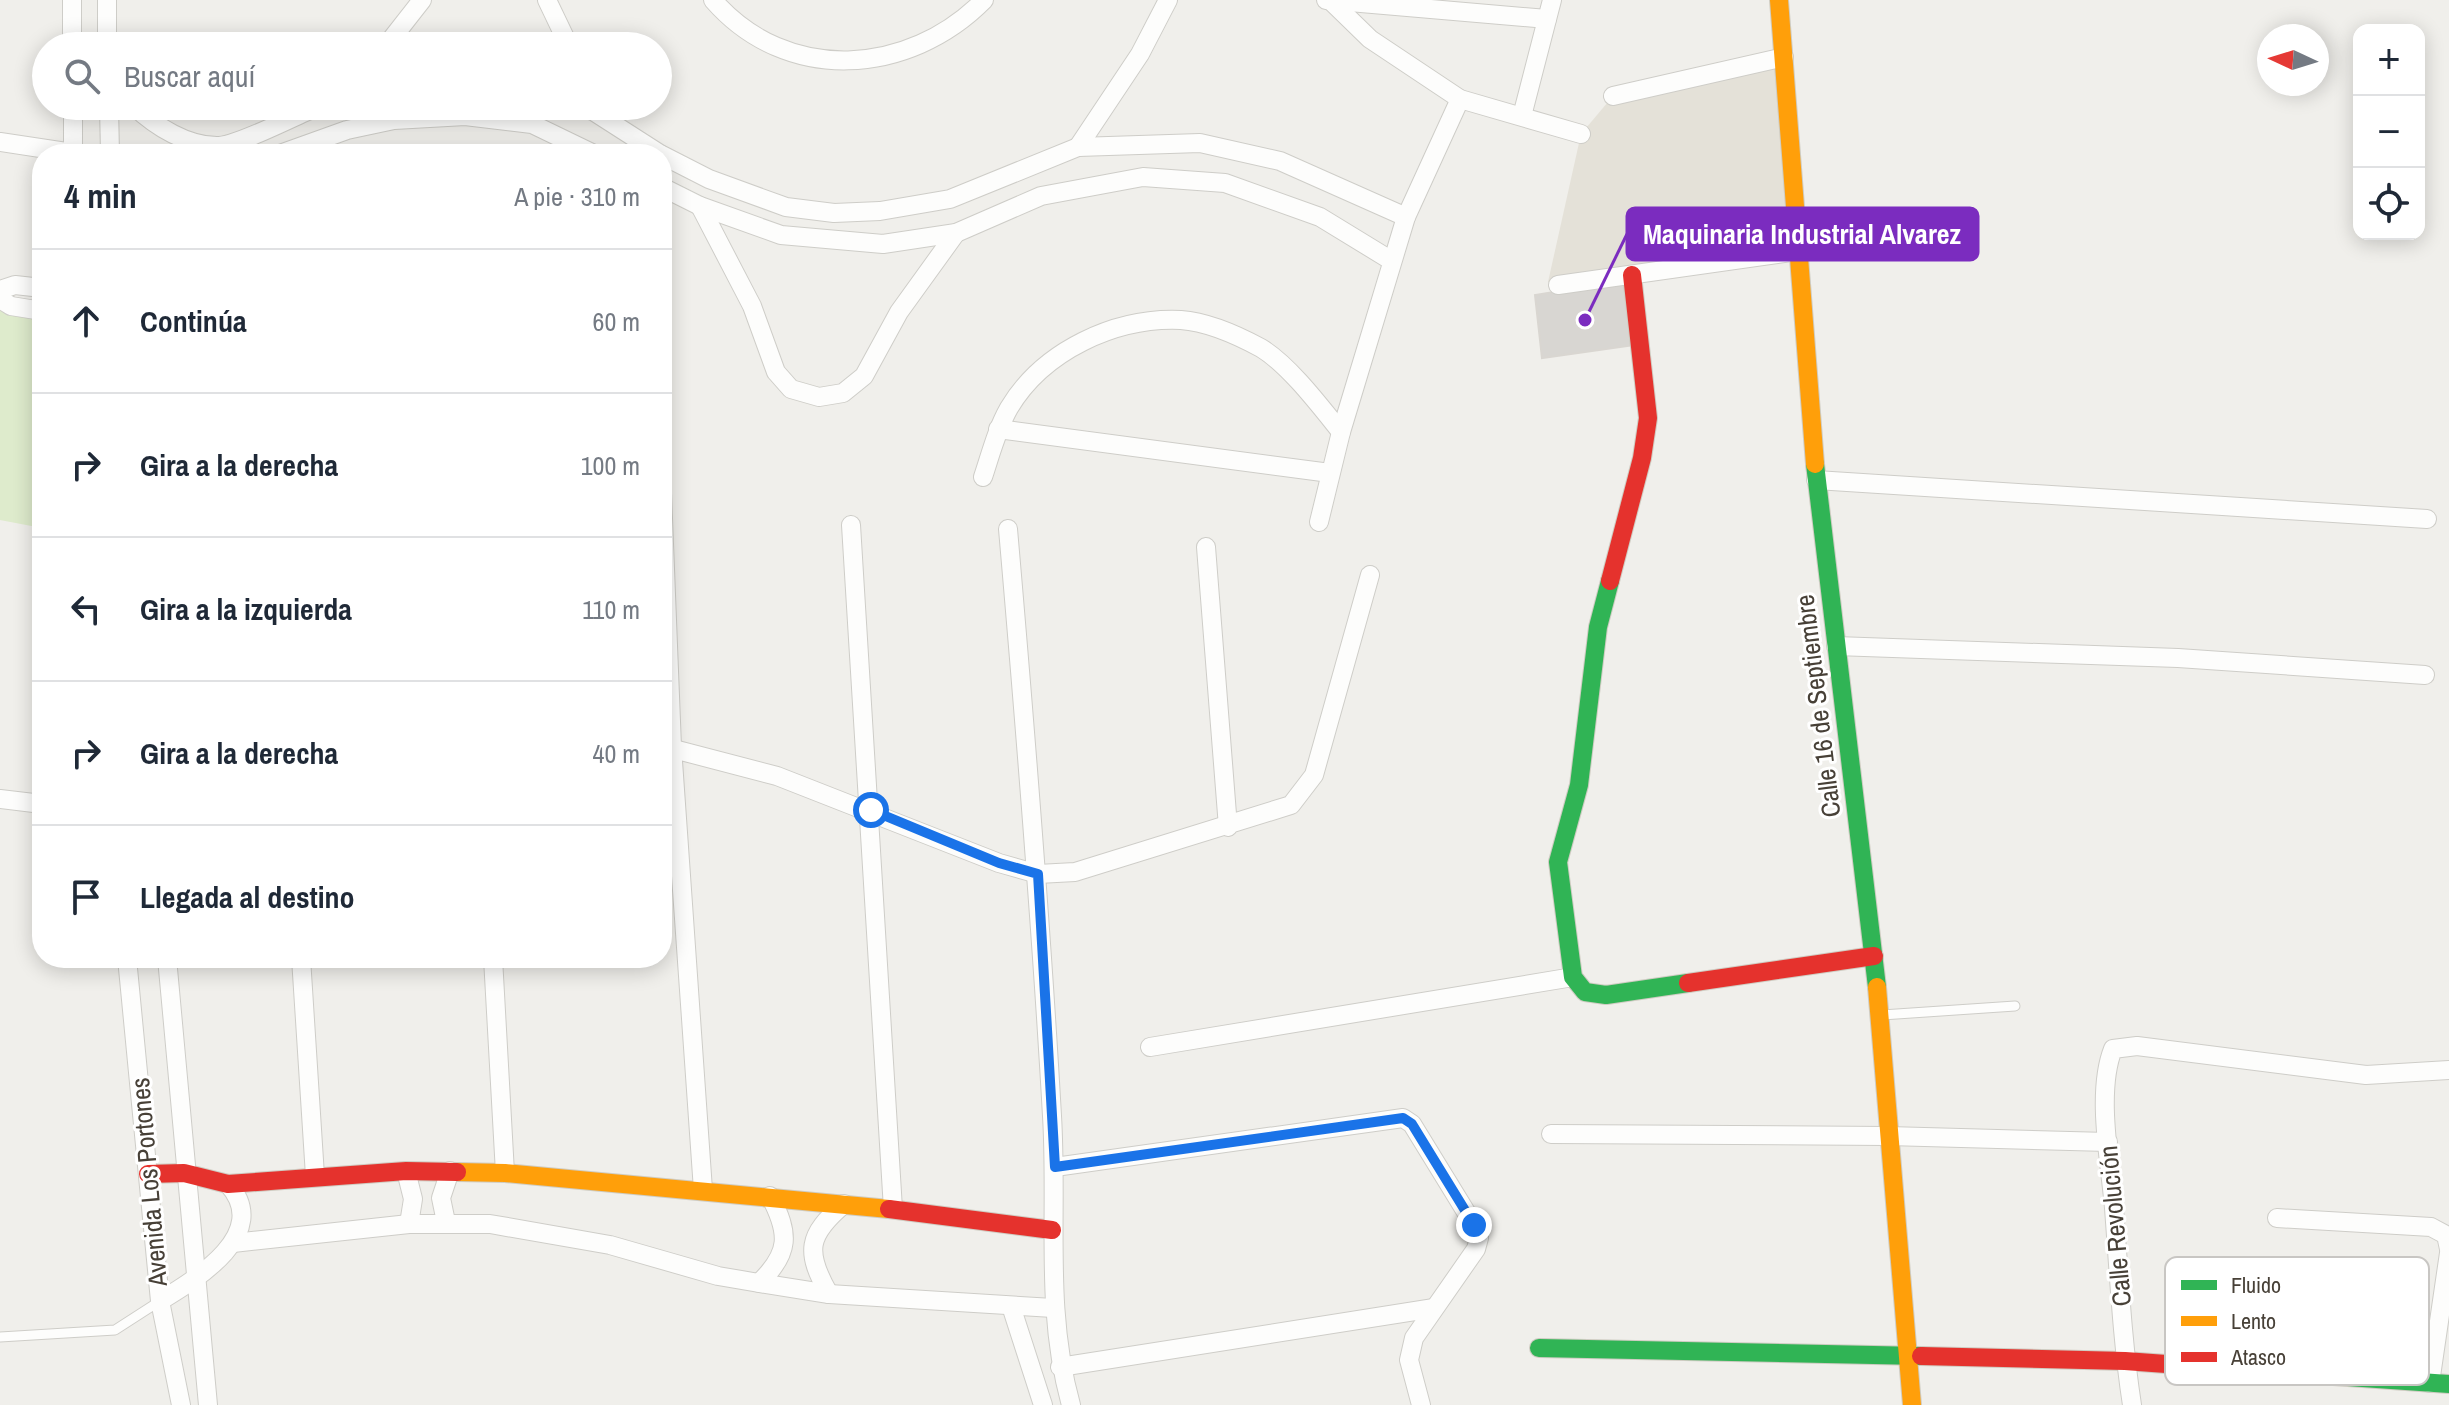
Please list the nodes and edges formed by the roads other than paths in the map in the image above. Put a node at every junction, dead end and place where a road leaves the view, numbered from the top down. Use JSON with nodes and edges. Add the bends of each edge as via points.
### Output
{"nodes":[{"id":1,"x":72,"y":0,"type":"edge"},
{"id":2,"x":107,"y":0,"type":"edge"},
{"id":3,"x":422,"y":0,"type":"edge"},
{"id":4,"x":547,"y":0,"type":"edge"},
{"id":5,"x":713,"y":0,"type":"edge"},
{"id":6,"x":984,"y":0,"type":"edge"},
{"id":7,"x":1168,"y":0,"type":"edge"},
{"id":8,"x":1323,"y":0,"type":"edge"},
{"id":9,"x":1552,"y":0,"type":"edge"},
{"id":10,"x":1779,"y":0,"type":"edge"},
{"id":11,"x":1331,"y":1,"type":"edge"},
{"id":12,"x":1547,"y":19,"type":"junction"},
{"id":13,"x":72,"y":32,"type":"edge"},
{"id":14,"x":107,"y":32,"type":"edge"},
{"id":15,"x":397,"y":32,"type":"edge"},
{"id":16,"x":562,"y":32,"type":"edge"},
{"id":17,"x":1784,"y":57,"type":"junction"},
{"id":18,"x":1613,"y":96,"type":"dead end"},
{"id":19,"x":1460,"y":99,"type":"junction"},
{"id":20,"x":1522,"y":116,"type":"junction"},
{"id":21,"x":73,"y":120,"type":"edge"},
{"id":22,"x":109,"y":120,"type":"edge"},
{"id":23,"x":153,"y":120,"type":"edge"},
{"id":24,"x":288,"y":120,"type":"edge"},
{"id":25,"x":394,"y":120,"type":"edge"},
{"id":26,"x":498,"y":120,"type":"edge"},
{"id":27,"x":606,"y":120,"type":"edge"},
{"id":28,"x":1581,"y":134,"type":"dead end"},
{"id":29,"x":0,"y":142,"type":"edge"},
{"id":30,"x":73,"y":144,"type":"edge"},
{"id":31,"x":110,"y":144,"type":"edge"},
{"id":32,"x":202,"y":144,"type":"edge"},
{"id":33,"x":234,"y":144,"type":"edge"},
{"id":34,"x":308,"y":144,"type":"edge"},
{"id":35,"x":573,"y":144,"type":"edge"},
{"id":36,"x":643,"y":144,"type":"edge"},
{"id":37,"x":32,"y":147,"type":"edge"},
{"id":38,"x":1078,"y":147,"type":"junction"},
{"id":39,"x":672,"y":161,"type":"edge"},
{"id":40,"x":1002,"y":176,"type":"junction"},
{"id":41,"x":672,"y":192,"type":"edge"},
{"id":42,"x":700,"y":206,"type":"junction"},
{"id":43,"x":1016,"y":207,"type":"junction"},
{"id":44,"x":1406,"y":217,"type":"junction"},
{"id":45,"x":956,"y":233,"type":"junction"},
{"id":46,"x":1798,"y":251,"type":"junction"},
{"id":47,"x":1392,"y":261,"type":"junction"},
{"id":48,"x":1632,"y":275,"type":"junction"},
{"id":49,"x":1558,"y":285,"type":"dead end"},
{"id":50,"x":32,"y":287,"type":"edge"},
{"id":51,"x":0,"y":290,"type":"edge"},
{"id":52,"x":0,"y":299,"type":"edge"},
{"id":53,"x":32,"y":309,"type":"edge"},
{"id":54,"x":998,"y":429,"type":"junction"},
{"id":55,"x":1341,"y":432,"type":"junction"},
{"id":56,"x":1330,"y":473,"type":"junction"},
{"id":57,"x":983,"y":477,"type":"dead end"},
{"id":58,"x":1816,"y":480,"type":"junction"},
{"id":59,"x":2427,"y":519,"type":"dead end"},
{"id":60,"x":1319,"y":522,"type":"dead end"},
{"id":61,"x":851,"y":525,"type":"dead end"},
{"id":62,"x":1008,"y":529,"type":"dead end"},
{"id":63,"x":1206,"y":547,"type":"dead end"},
{"id":64,"x":1370,"y":575,"type":"dead end"},
{"id":65,"x":1836,"y":646,"type":"junction"},
{"id":66,"x":2425,"y":675,"type":"dead end"},
{"id":67,"x":672,"y":747,"type":"edge"},
{"id":68,"x":0,"y":799,"type":"edge"},
{"id":69,"x":32,"y":803,"type":"edge"},
{"id":70,"x":672,"y":808,"type":"edge"},
{"id":71,"x":871,"y":810,"type":"junction"},
{"id":72,"x":1228,"y":827,"type":"junction"},
{"id":73,"x":1038,"y":874,"type":"junction"},
{"id":74,"x":1874,"y":956,"type":"junction"},
{"id":75,"x":128,"y":968,"type":"edge"},
{"id":76,"x":168,"y":968,"type":"edge"},
{"id":77,"x":302,"y":968,"type":"edge"},
{"id":78,"x":494,"y":968,"type":"edge"},
{"id":79,"x":1573,"y":977,"type":"junction"},
{"id":80,"x":2015,"y":1006,"type":"dead end"},
{"id":81,"x":1879,"y":1015,"type":"junction"},
{"id":82,"x":1150,"y":1047,"type":"dead end"},
{"id":83,"x":2449,"y":1070,"type":"edge"},
{"id":84,"x":1551,"y":1134,"type":"dead end"},
{"id":85,"x":1888,"y":1136,"type":"junction"},
{"id":86,"x":2108,"y":1142,"type":"junction"},
{"id":87,"x":1055,"y":1167,"type":"junction"},
{"id":88,"x":406,"y":1171,"type":"junction"},
{"id":89,"x":450,"y":1171,"type":"junction"},
{"id":90,"x":184,"y":1173,"type":"junction"},
{"id":91,"x":505,"y":1173,"type":"junction"},
{"id":92,"x":148,"y":1174,"type":"junction"},
{"id":93,"x":315,"y":1176,"type":"junction"},
{"id":94,"x":228,"y":1184,"type":"junction"},
{"id":95,"x":703,"y":1190,"type":"junction"},
{"id":96,"x":770,"y":1196,"type":"junction"},
{"id":97,"x":844,"y":1204,"type":"junction"},
{"id":98,"x":893,"y":1209,"type":"junction"},
{"id":99,"x":2277,"y":1218,"type":"dead end"},
{"id":100,"x":446,"y":1222,"type":"junction"},
{"id":101,"x":409,"y":1224,"type":"junction"},
{"id":102,"x":1052,"y":1230,"type":"junction"},
{"id":103,"x":233,"y":1243,"type":"junction"},
{"id":104,"x":2449,"y":1251,"type":"edge"},
{"id":105,"x":194,"y":1279,"type":"junction"},
{"id":106,"x":759,"y":1283,"type":"junction"},
{"id":107,"x":829,"y":1294,"type":"junction"},
{"id":108,"x":160,"y":1301,"type":"junction"},
{"id":109,"x":1011,"y":1306,"type":"junction"},
{"id":110,"x":1053,"y":1308,"type":"junction"},
{"id":111,"x":1434,"y":1308,"type":"junction"},
{"id":112,"x":0,"y":1337,"type":"edge"},
{"id":113,"x":1539,"y":1348,"type":"dead end"},
{"id":114,"x":1909,"y":1358,"type":"junction"},
{"id":115,"x":2125,"y":1361,"type":"junction"},
{"id":116,"x":2165,"y":1364,"type":"edge"},
{"id":117,"x":1060,"y":1367,"type":"junction"},
{"id":118,"x":2430,"y":1383,"type":"joint"},
{"id":119,"x":2449,"y":1384,"type":"edge"},
{"id":120,"x":181,"y":1405,"type":"edge"},
{"id":121,"x":208,"y":1405,"type":"edge"},
{"id":122,"x":1043,"y":1405,"type":"edge"},
{"id":123,"x":1071,"y":1405,"type":"edge"},
{"id":124,"x":1421,"y":1405,"type":"edge"},
{"id":125,"x":1912,"y":1405,"type":"edge"},
{"id":126,"x":2132,"y":1405,"type":"edge"}],
"edges":[{"from":1,"to":13,"type":"street"},
{"from":2,"to":14,"type":"street"},
{"from":3,"to":15,"type":"street"},
{"from":4,"to":16,"type":"street"},
{"from":5,"to":6,"type":"street","via":[[769,42],[795,53],[847,62],[916,48],[963,21]]},
{"from":7,"to":38,"type":"street","via":[[1140,54]]},
{"from":8,"to":11,"type":"street"},
{"from":9,"to":12,"type":"street"},
{"from":10,"to":17,"type":"street","name":"Calle 16 de Septiembre"},
{"from":11,"to":12,"type":"street"},
{"from":11,"to":19,"type":"street","via":[[1370,39]]},
{"from":12,"to":20,"type":"street"},
{"from":17,"to":18,"type":"street"},
{"from":17,"to":46,"type":"street","name":"Calle 16 de Septiembre"},
{"from":19,"to":20,"type":"street"},
{"from":19,"to":44,"type":"street"},
{"from":20,"to":28,"type":"street"},
{"from":21,"to":30,"type":"street"},
{"from":22,"to":31,"type":"street"},
{"from":23,"to":32,"type":"street"},
{"from":24,"to":33,"type":"street"},
{"from":25,"to":34,"type":"street"},
{"from":26,"to":35,"type":"street","via":[[532,124]]},
{"from":27,"to":36,"type":"street"},
{"from":29,"to":37,"type":"street"},
{"from":38,"to":40,"type":"street"},
{"from":38,"to":44,"type":"street","via":[[1213,146],[1280,161]]},
{"from":39,"to":40,"type":"street","via":[[786,207],[834,213],[950,199]]},
{"from":40,"to":43,"type":"street"},
{"from":41,"to":42,"type":"street"},
{"from":42,"to":45,"type":"street","via":[[781,235],[829,241],[883,244]]},
{"from":42,"to":45,"type":"street","via":[[752,306],[776,372],[791,389],[819,397],[843,393],[864,376],[899,312]]},
{"from":43,"to":45,"type":"street"},
{"from":43,"to":47,"type":"street","via":[[1041,196],[1143,177],[1225,183],[1320,217]]},
{"from":44,"to":47,"type":"street"},
{"from":46,"to":48,"type":"street"},
{"from":46,"to":58,"type":"street","name":"Calle 16 de Septiembre"},
{"from":47,"to":55,"type":"street"},
{"from":48,"to":49,"type":"street"},
{"from":48,"to":79,"type":"street","via":[[1648,418],[1598,627],[1579,785],[1558,862]]},
{"from":50,"to":51,"type":"street"},
{"from":52,"to":53,"type":"street"},
{"from":54,"to":55,"type":"street","via":[[1044,365],[1091,337],[1132,324],[1182,320],[1224,330],[1264,350]]},
{"from":54,"to":56,"type":"street"},
{"from":54,"to":57,"type":"street"},
{"from":55,"to":56,"type":"street"},
{"from":56,"to":60,"type":"street"},
{"from":58,"to":59,"type":"street"},
{"from":58,"to":65,"type":"street","name":"Calle 16 de Septiembre"},
{"from":61,"to":71,"type":"street"},
{"from":62,"to":73,"type":"street"},
{"from":63,"to":72,"type":"street"},
{"from":64,"to":72,"type":"street","via":[[1314,775],[1291,805]]},
{"from":65,"to":66,"type":"street","via":[[2178,658]]},
{"from":65,"to":74,"type":"street","name":"Calle 16 de Septiembre"},
{"from":67,"to":71,"type":"street","via":[[777,776]]},
{"from":68,"to":69,"type":"street"},
{"from":70,"to":95,"type":"street"},
{"from":71,"to":73,"type":"street"},
{"from":71,"to":98,"type":"street"},
{"from":72,"to":73,"type":"street","via":[[1075,872]]},
{"from":73,"to":87,"type":"street"},
{"from":74,"to":79,"type":"street","via":[[1606,995],[1585,992]]},
{"from":74,"to":81,"type":"street","name":"Calle 16 de Septiembre"},
{"from":75,"to":92,"type":"street","name":"Avenida Los Portones"},
{"from":76,"to":90,"type":"street","name":"Avenida Los Portones"},
{"from":77,"to":93,"type":"street"},
{"from":78,"to":91,"type":"street"},
{"from":79,"to":82,"type":"street"},
{"from":80,"to":81,"type":"lane"},
{"from":81,"to":85,"type":"street","name":"Calle 16 de Septiembre"},
{"from":83,"to":86,"type":"street","name":"Calle Revolución","via":[[2366,1075],[2137,1046],[2113,1049],[2106,1067]]},
{"from":84,"to":85,"type":"street"},
{"from":85,"to":86,"type":"street"},
{"from":85,"to":114,"type":"street","name":"Calle 16 de Septiembre"},
{"from":86,"to":115,"type":"street","name":"Calle Revolución"},
{"from":87,"to":102,"type":"street"},
{"from":87,"to":111,"type":"street","via":[[1403,1118],[1412,1124],[1479,1238]]},
{"from":88,"to":89,"type":"street"},
{"from":88,"to":93,"type":"street"},
{"from":88,"to":101,"type":"street","via":[[413,1199]]},
{"from":89,"to":91,"type":"street"},
{"from":89,"to":100,"type":"street","via":[[441,1198]]},
{"from":90,"to":92,"type":"street"},
{"from":90,"to":94,"type":"street"},
{"from":90,"to":105,"type":"street","name":"Avenida Los Portones"},
{"from":91,"to":95,"type":"street"},
{"from":92,"to":108,"type":"street","name":"Avenida Los Portones"},
{"from":93,"to":94,"type":"street"},
{"from":94,"to":103,"type":"street","via":[[237,1194],[243,1219]]},
{"from":95,"to":96,"type":"street"},
{"from":96,"to":97,"type":"street"},
{"from":96,"to":106,"type":"street","via":[[782,1219],[785,1243],[777,1266]]},
{"from":97,"to":98,"type":"street"},
{"from":97,"to":107,"type":"street","via":[[822,1223],[813,1244],[813,1267]]},
{"from":98,"to":102,"type":"street"},
{"from":99,"to":104,"type":"street","via":[[2431,1227],[2446,1235]]},
{"from":100,"to":101,"type":"street"},
{"from":100,"to":106,"type":"street","via":[[522,1228],[610,1245]]},
{"from":101,"to":103,"type":"street"},
{"from":102,"to":110,"type":"street"},
{"from":103,"to":105,"type":"street"},
{"from":104,"to":118,"type":"street"},
{"from":105,"to":108,"type":"street"},
{"from":105,"to":121,"type":"street","name":"Avenida Los Portones"},
{"from":106,"to":107,"type":"street"},
{"from":107,"to":109,"type":"street"},
{"from":108,"to":112,"type":"lane","via":[[115,1330]]},
{"from":108,"to":120,"type":"street","name":"Avenida Los Portones"},
{"from":109,"to":110,"type":"street"},
{"from":109,"to":122,"type":"street"},
{"from":110,"to":117,"type":"street"},
{"from":111,"to":117,"type":"street"},
{"from":111,"to":124,"type":"street","via":[[1414,1338],[1409,1360]]},
{"from":113,"to":114,"type":"street"},
{"from":114,"to":115,"type":"street"},
{"from":114,"to":125,"type":"street","name":"Calle 16 de Septiembre"},
{"from":115,"to":116,"type":"street"},
{"from":115,"to":126,"type":"street","name":"Calle Revolución"},
{"from":117,"to":123,"type":"street"},
{"from":118,"to":119,"type":"street"}]}
